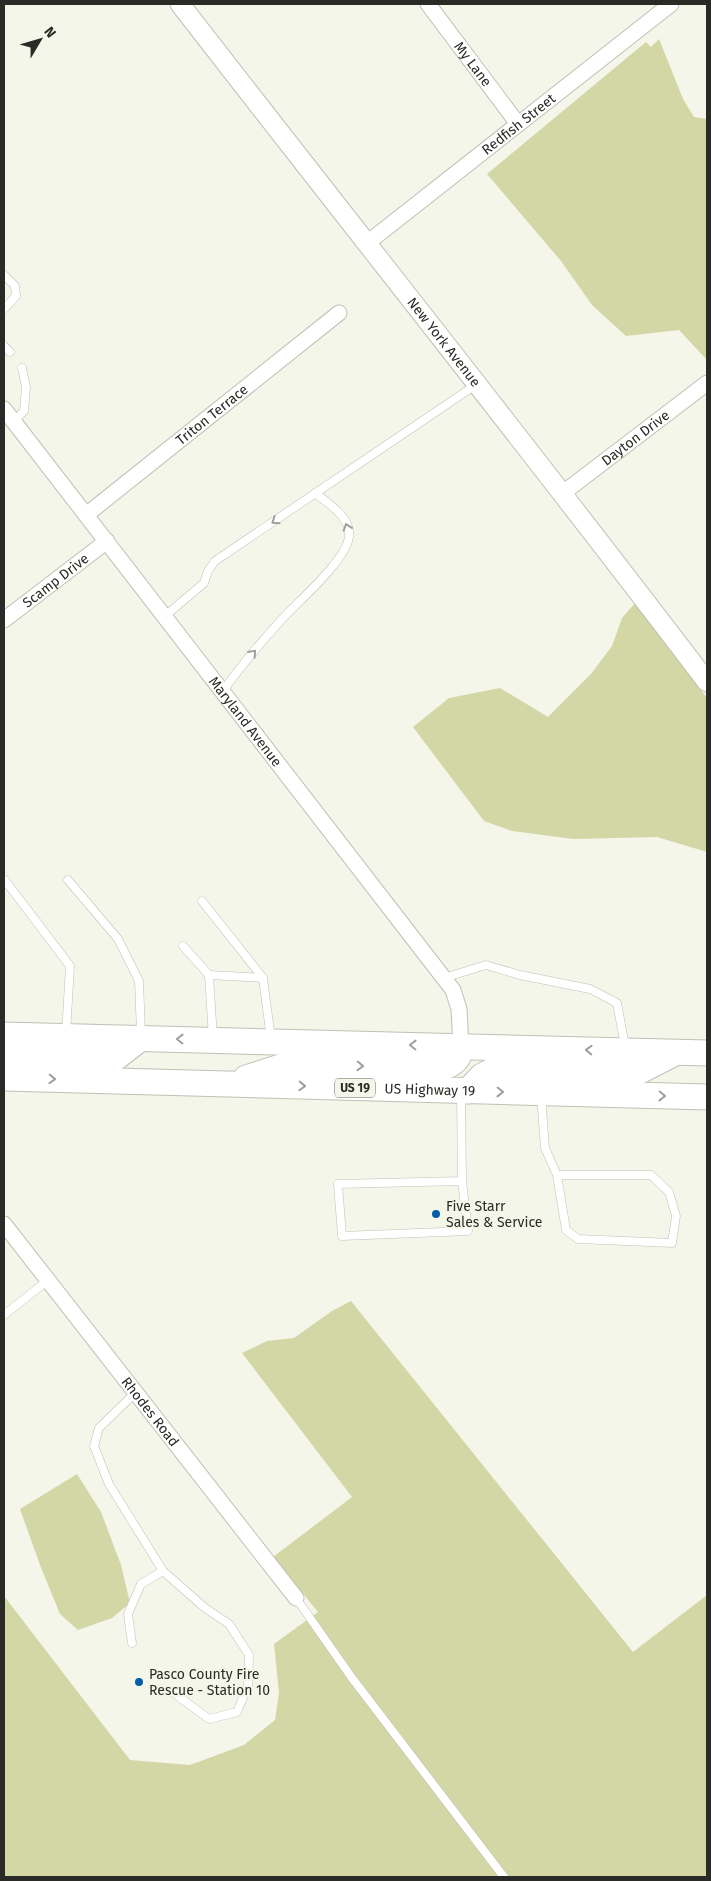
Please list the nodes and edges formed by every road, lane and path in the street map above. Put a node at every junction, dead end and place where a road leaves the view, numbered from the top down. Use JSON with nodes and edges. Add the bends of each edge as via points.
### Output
{"nodes":[{"id":1,"x":180,"y":4,"type":"edge"},
{"id":2,"x":428,"y":4,"type":"edge"},
{"id":3,"x":670,"y":4,"type":"edge"},
{"id":4,"x":518,"y":124,"type":"junction"},
{"id":5,"x":366,"y":244,"type":"junction"},
{"id":6,"x":4,"y":275,"type":"edge"},
{"id":7,"x":4,"y":309,"type":"edge"},
{"id":8,"x":339,"y":314,"type":"dead end"},
{"id":9,"x":22,"y":368,"type":"dead end"},
{"id":10,"x":477,"y":384,"type":"junction"},
{"id":11,"x":707,"y":384,"type":"edge"},
{"id":12,"x":4,"y":408,"type":"edge"},
{"id":13,"x":14,"y":421,"type":"junction"},
{"id":14,"x":316,"y":493,"type":"junction"},
{"id":15,"x":563,"y":493,"type":"junction"},
{"id":16,"x":86,"y":515,"type":"junction"},
{"id":17,"x":107,"y":541,"type":"junction"},
{"id":18,"x":165,"y":616,"type":"junction"},
{"id":19,"x":4,"y":620,"type":"edge"},
{"id":20,"x":707,"y":682,"type":"edge"},
{"id":21,"x":223,"y":691,"type":"junction"},
{"id":22,"x":4,"y":879,"type":"edge"},
{"id":23,"x":68,"y":880,"type":"dead end"},
{"id":24,"x":202,"y":901,"type":"dead end"},
{"id":25,"x":183,"y":946,"type":"dead end"},
{"id":26,"x":209,"y":975,"type":"junction"},
{"id":27,"x":263,"y":978,"type":"junction"},
{"id":28,"x":444,"y":978,"type":"junction"},
{"id":29,"x":4,"y":1035,"type":"edge"},
{"id":30,"x":66,"y":1036,"type":"junction"},
{"id":31,"x":141,"y":1038,"type":"junction"},
{"id":32,"x":213,"y":1040,"type":"junction"},
{"id":33,"x":272,"y":1041,"type":"junction"},
{"id":34,"x":462,"y":1046,"type":"junction"},
{"id":35,"x":626,"y":1051,"type":"junction"},
{"id":36,"x":677,"y":1052,"type":"junction"},
{"id":37,"x":707,"y":1053,"type":"edge"},
{"id":38,"x":4,"y":1054,"type":"edge"},
{"id":39,"x":4,"y":1078,"type":"edge"},
{"id":40,"x":227,"y":1084,"type":"junction"},
{"id":41,"x":464,"y":1091,"type":"junction"},
{"id":42,"x":540,"y":1093,"type":"junction"},
{"id":43,"x":707,"y":1097,"type":"edge"},
{"id":44,"x":557,"y":1175,"type":"junction"},
{"id":45,"x":462,"y":1180,"type":"junction"},
{"id":46,"x":4,"y":1224,"type":"edge"},
{"id":47,"x":47,"y":1281,"type":"junction"},
{"id":48,"x":4,"y":1315,"type":"edge"},
{"id":49,"x":135,"y":1393,"type":"junction"},
{"id":50,"x":163,"y":1571,"type":"junction"},
{"id":51,"x":296,"y":1598,"type":"joint"},
{"id":52,"x":132,"y":1642,"type":"dead end"},
{"id":53,"x":171,"y":1691,"type":"dead end"},
{"id":54,"x":504,"y":1877,"type":"edge"}],
"edges":[{"from":1,"to":5,"type":"street","name":"New York Avenue"},
{"from":2,"to":4,"type":"street","name":"My Lane"},
{"from":3,"to":4,"type":"street","name":"Redfish Street"},
{"from":4,"to":5,"type":"street","name":"Redfish Street"},
{"from":5,"to":10,"type":"street","name":"New York Avenue"},
{"from":6,"to":7,"type":"lane","via":[[15,286],[16,296]]},
{"from":8,"to":16,"type":"street","name":"Triton Terrace"},
{"from":9,"to":13,"type":"lane","via":[[26,387],[24,411]]},
{"from":10,"to":14,"type":"lane"},
{"from":10,"to":15,"type":"street","name":"New York Avenue"},
{"from":11,"to":15,"type":"street","name":"Dayton Drive"},
{"from":12,"to":13,"type":"street","name":"Maryland Avenue"},
{"from":13,"to":16,"type":"street","name":"Maryland Avenue"},
{"from":14,"to":18,"type":"lane","one_way":true,"via":[[215,561],[204,583]]},
{"from":21,"to":14,"type":"lane","one_way":true,"via":[[344,551],[350,537],[348,526],[338,512]]},
{"from":15,"to":20,"type":"street","name":"New York Avenue"},
{"from":16,"to":17,"type":"street","name":"Maryland Avenue"},
{"from":17,"to":18,"type":"street","name":"Maryland Avenue"},
{"from":17,"to":19,"type":"street","name":"Scamp Drive"},
{"from":18,"to":21,"type":"street","name":"Maryland Avenue"},
{"from":21,"to":28,"type":"street","name":"Maryland Avenue"},
{"from":22,"to":30,"type":"lane","via":[[70,966]]},
{"from":23,"to":31,"type":"lane","via":[[118,939],[139,981]]},
{"from":24,"to":27,"type":"lane"},
{"from":25,"to":26,"type":"lane"},
{"from":26,"to":27,"type":"lane"},
{"from":26,"to":32,"type":"lane"},
{"from":27,"to":33,"type":"lane"},
{"from":28,"to":34,"type":"street","name":"Maryland Avenue","via":[[453,990],[459,1009]]},
{"from":28,"to":35,"type":"lane","via":[[486,966],[590,988],[617,1003]]},
{"from":29,"to":30,"type":"highway"},
{"from":30,"to":31,"type":"highway"},
{"from":32,"to":31,"type":"highway","one_way":true},
{"from":31,"to":38,"type":"highway","via":[[114,1059]]},
{"from":32,"to":33,"type":"highway"},
{"from":34,"to":33,"type":"highway","one_way":true},
{"from":35,"to":34,"type":"highway","one_way":true},
{"from":40,"to":34,"type":"highway","one_way":true,"via":[[290,1064],[440,1068],[456,1060]]},
{"from":35,"to":36,"type":"highway"},
{"from":36,"to":37,"type":"highway"},
{"from":36,"to":41,"type":"highway","via":[[640,1071],[498,1068]]},
{"from":39,"to":40,"type":"highway","name":"US Highway 19","number":"US 19","one_way":true},
{"from":40,"to":41,"type":"highway","name":"US Highway 19","number":"US 19","one_way":true},
{"from":41,"to":42,"type":"highway","name":"US Highway 19","number":"US 19","one_way":true},
{"from":41,"to":45,"type":"lane"},
{"from":42,"to":43,"type":"highway","name":"US Highway 19","number":"US 19","one_way":true},
{"from":42,"to":44,"type":"lane","via":[[545,1148]]},
{"from":44,"to":44,"type":"lane","via":[[651,1174],[669,1192],[676,1216],[672,1243],[578,1239],[566,1230]]},
{"from":45,"to":45,"type":"lane","via":[[338,1184],[342,1236],[468,1230]]},
{"from":46,"to":47,"type":"street","name":"Rhodes Road"},
{"from":47,"to":48,"type":"lane"},
{"from":47,"to":49,"type":"street","name":"Rhodes Road"},
{"from":49,"to":50,"type":"lane","via":[[99,1428],[94,1446],[109,1484]]},
{"from":49,"to":51,"type":"street","name":"Rhodes Road"},
{"from":50,"to":52,"type":"lane","via":[[141,1584],[128,1614]]},
{"from":50,"to":53,"type":"lane","via":[[205,1608],[229,1624],[249,1655],[248,1686],[237,1712],[209,1719]]},
{"from":51,"to":54,"type":"lane","via":[[352,1678]]}]}
